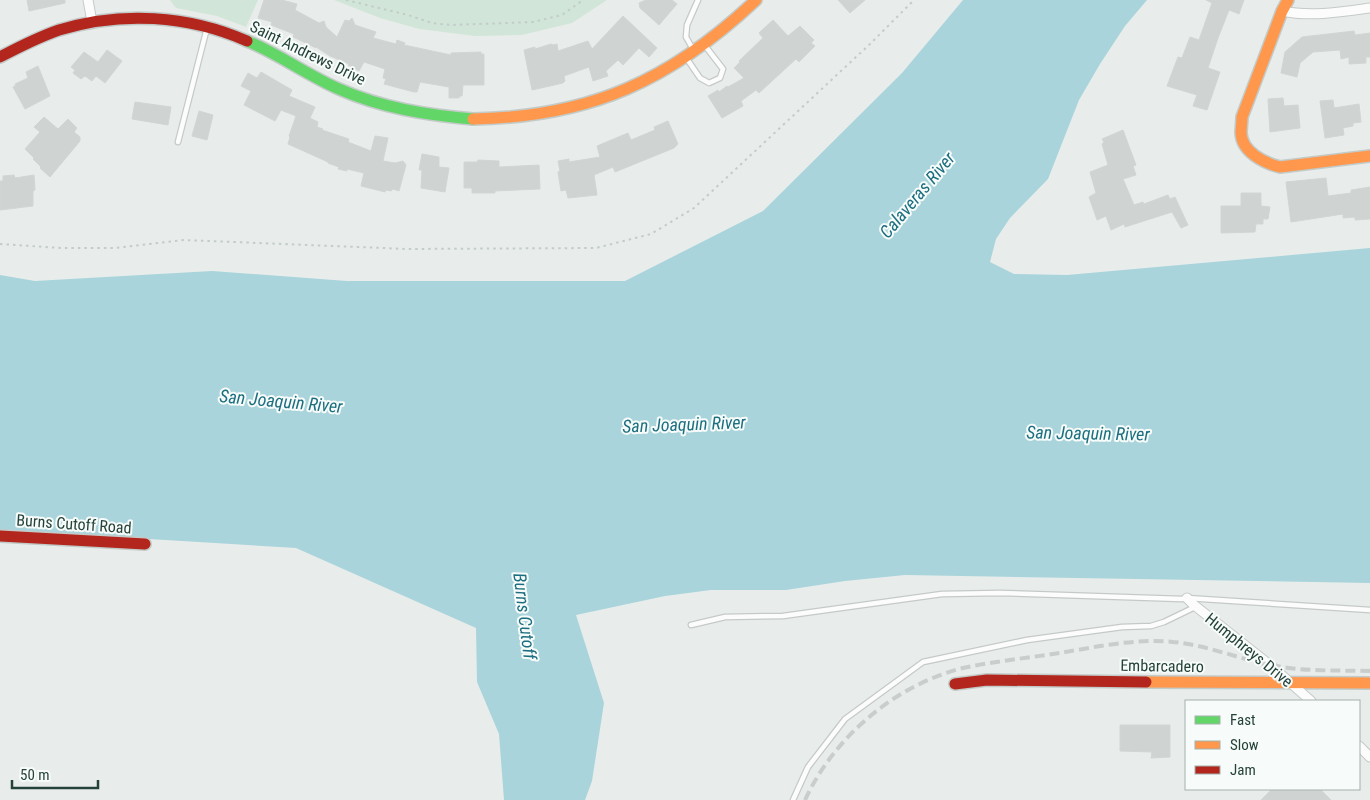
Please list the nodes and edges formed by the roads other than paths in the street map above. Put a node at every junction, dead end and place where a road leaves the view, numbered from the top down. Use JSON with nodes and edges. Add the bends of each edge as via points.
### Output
{"nodes":[{"id":1,"x":88,"y":0,"type":"edge"},
{"id":2,"x":698,"y":0,"type":"edge"},
{"id":3,"x":756,"y":0,"type":"edge"},
{"id":4,"x":1285,"y":5,"type":"edge"},
{"id":5,"x":1370,"y":8,"type":"edge"},
{"id":6,"x":92,"y":22,"type":"junction"},
{"id":7,"x":208,"y":26,"type":"junction"},
{"id":8,"x":705,"y":45,"type":"junction"},
{"id":9,"x":690,"y":55,"type":"junction"},
{"id":10,"x":0,"y":57,"type":"edge"},
{"id":11,"x":178,"y":142,"type":"dead end"},
{"id":12,"x":1370,"y":156,"type":"edge"},
{"id":13,"x":0,"y":536,"type":"edge"},
{"id":14,"x":145,"y":544,"type":"dead end"},
{"id":15,"x":1187,"y":598,"type":"junction"},
{"id":16,"x":1195,"y":607,"type":"junction"},
{"id":17,"x":1370,"y":610,"type":"edge"},
{"id":18,"x":691,"y":625,"type":"dead end"},
{"id":19,"x":955,"y":684,"type":"dead end"},
{"id":20,"x":1291,"y":684,"type":"junction"},
{"id":21,"x":1370,"y":684,"type":"edge"},
{"id":22,"x":1310,"y":700,"type":"edge"},
{"id":23,"x":1360,"y":747,"type":"edge"},
{"id":24,"x":1370,"y":756,"type":"edge"},
{"id":25,"x":793,"y":800,"type":"edge"}],
"edges":[{"from":1,"to":6,"type":"street"},
{"from":2,"to":9,"type":"lane","via":[[687,24]]},
{"from":3,"to":8,"type":"street","name":"Saint Andrews Drive"},
{"from":4,"to":5,"type":"street","via":[[1299,14]]},
{"from":4,"to":12,"type":"street","via":[[1242,117],[1241,135],[1251,153],[1261,161],[1280,167]]},
{"from":6,"to":7,"type":"street","name":"Saint Andrews Drive","via":[[152,18]]},
{"from":6,"to":10,"type":"street","name":"Saint Andrews Drive","via":[[43,36]]},
{"from":7,"to":9,"type":"street","name":"Saint Andrews Drive","via":[[260,46],[320,81],[350,94],[412,112],[475,119],[533,116],[596,102],[655,77]]},
{"from":7,"to":11,"type":"lane"},
{"from":8,"to":9,"type":"street","name":"Saint Andrews Drive"},
{"from":8,"to":9,"type":"lane","via":[[723,69],[720,78],[709,83],[700,78]]},
{"from":13,"to":14,"type":"street","name":"Burns Cutoff Road"},
{"from":15,"to":16,"type":"street","name":"Humphreys Drive"},
{"from":15,"to":17,"type":"lane"},
{"from":15,"to":18,"type":"lane","via":[[942,594],[783,616],[725,617]]},
{"from":16,"to":20,"type":"street","name":"Humphreys Drive"},
{"from":16,"to":25,"type":"lane","via":[[1151,626],[1027,640],[923,662],[845,719],[808,767]]},
{"from":19,"to":20,"type":"street","name":"Embarcadero","via":[[986,680]]},
{"from":20,"to":21,"type":"street","name":"Embarcadero"},
{"from":20,"to":22,"type":"street","name":"Humphreys Drive"},
{"from":23,"to":24,"type":"street"}]}
